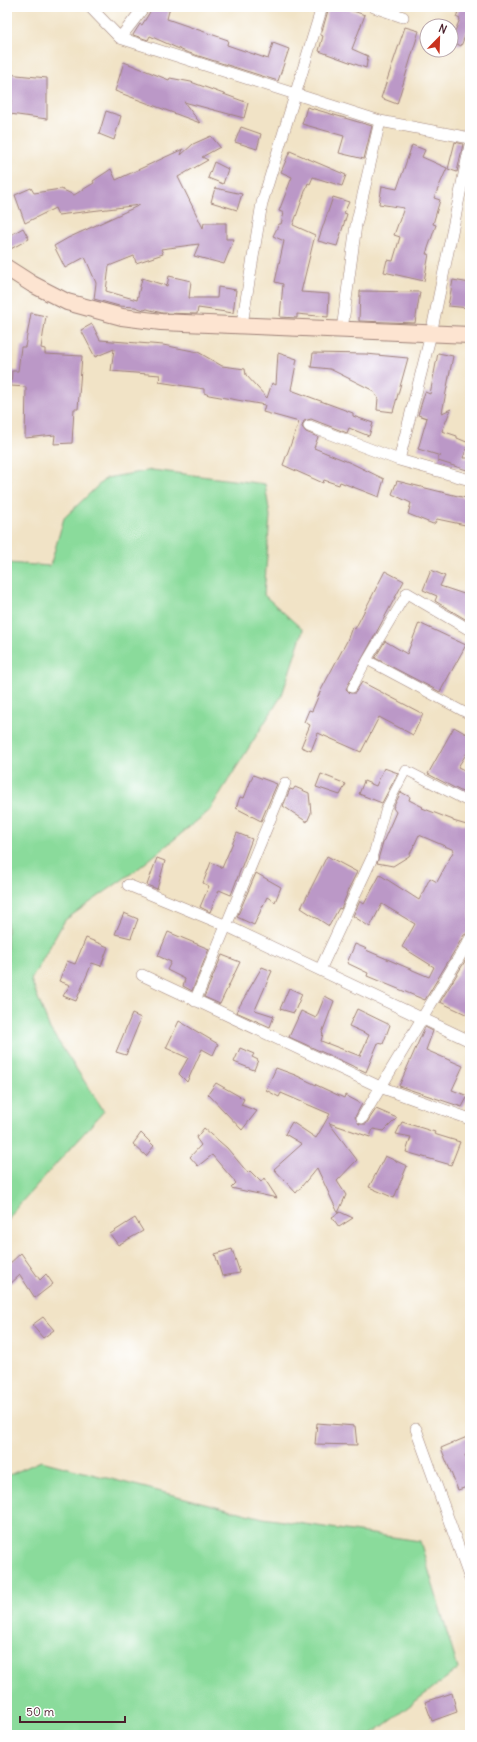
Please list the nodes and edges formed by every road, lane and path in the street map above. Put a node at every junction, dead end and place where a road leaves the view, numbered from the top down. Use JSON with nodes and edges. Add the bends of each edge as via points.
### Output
{"nodes":[{"id":1,"x":90,"y":7,"type":"edge"},
{"id":2,"x":144,"y":7,"type":"edge"},
{"id":3,"x":322,"y":7,"type":"edge"},
{"id":4,"x":374,"y":7,"type":"edge"},
{"id":5,"x":403,"y":17,"type":"dead end"},
{"id":6,"x":120,"y":38,"type":"junction"},
{"id":7,"x":296,"y":93,"type":"junction"},
{"id":8,"x":380,"y":121,"type":"junction"},
{"id":9,"x":470,"y":138,"type":"edge"},
{"id":10,"x":470,"y":145,"type":"edge"},
{"id":11,"x":7,"y":268,"type":"edge"},
{"id":12,"x":242,"y":324,"type":"junction"},
{"id":13,"x":342,"y":330,"type":"junction"},
{"id":14,"x":431,"y":334,"type":"junction"},
{"id":15,"x":470,"y":335,"type":"edge"},
{"id":16,"x":310,"y":426,"type":"dead end"},
{"id":17,"x":399,"y":460,"type":"junction"},
{"id":18,"x":470,"y":480,"type":"edge"},
{"id":19,"x":408,"y":593,"type":"joint"},
{"id":20,"x":470,"y":630,"type":"edge"},
{"id":21,"x":367,"y":660,"type":"junction"},
{"id":22,"x":352,"y":688,"type":"dead end"},
{"id":23,"x":470,"y":715,"type":"edge"},
{"id":24,"x":285,"y":783,"type":"dead end"},
{"id":25,"x":470,"y":803,"type":"edge"},
{"id":26,"x":372,"y":858,"type":"joint"},
{"id":27,"x":128,"y":885,"type":"dead end"},
{"id":28,"x":227,"y":926,"type":"junction"},
{"id":29,"x":470,"y":939,"type":"edge"},
{"id":30,"x":320,"y":970,"type":"junction"},
{"id":31,"x":142,"y":975,"type":"dead end"},
{"id":32,"x":195,"y":1002,"type":"junction"},
{"id":33,"x":422,"y":1019,"type":"junction"},
{"id":34,"x":470,"y":1041,"type":"edge"},
{"id":35,"x":380,"y":1087,"type":"junction"},
{"id":36,"x":362,"y":1118,"type":"dead end"},
{"id":37,"x":470,"y":1119,"type":"edge"},
{"id":38,"x":416,"y":1429,"type":"dead end"},
{"id":39,"x":470,"y":1579,"type":"edge"}],
"edges":[{"from":1,"to":6,"type":"street"},
{"from":2,"to":6,"type":"street"},
{"from":3,"to":7,"type":"street"},
{"from":4,"to":5,"type":"street"},
{"from":6,"to":7,"type":"street"},
{"from":7,"to":8,"type":"street"},
{"from":7,"to":12,"type":"street","via":[[262,203]]},
{"from":8,"to":9,"type":"street"},
{"from":8,"to":13,"type":"street","via":[[356,225]]},
{"from":10,"to":14,"type":"street"},
{"from":11,"to":12,"type":"main road","via":[[67,302],[122,317],[162,322]]},
{"from":12,"to":13,"type":"main road"},
{"from":13,"to":14,"type":"main road"},
{"from":14,"to":15,"type":"main road"},
{"from":14,"to":17,"type":"street"},
{"from":16,"to":17,"type":"street"},
{"from":17,"to":18,"type":"street"},
{"from":19,"to":20,"type":"street"},
{"from":19,"to":21,"type":"street"},
{"from":21,"to":22,"type":"street"},
{"from":21,"to":23,"type":"street"},
{"from":24,"to":28,"type":"street"},
{"from":25,"to":26,"type":"street","via":[[406,770],[386,808]]},
{"from":26,"to":30,"type":"street"},
{"from":27,"to":28,"type":"street"},
{"from":28,"to":30,"type":"street"},
{"from":28,"to":32,"type":"street"},
{"from":29,"to":33,"type":"street"},
{"from":30,"to":33,"type":"street"},
{"from":31,"to":32,"type":"street"},
{"from":32,"to":35,"type":"street"},
{"from":33,"to":34,"type":"street"},
{"from":33,"to":35,"type":"street"},
{"from":35,"to":36,"type":"street"},
{"from":35,"to":37,"type":"street"},
{"from":38,"to":39,"type":"street"}]}
